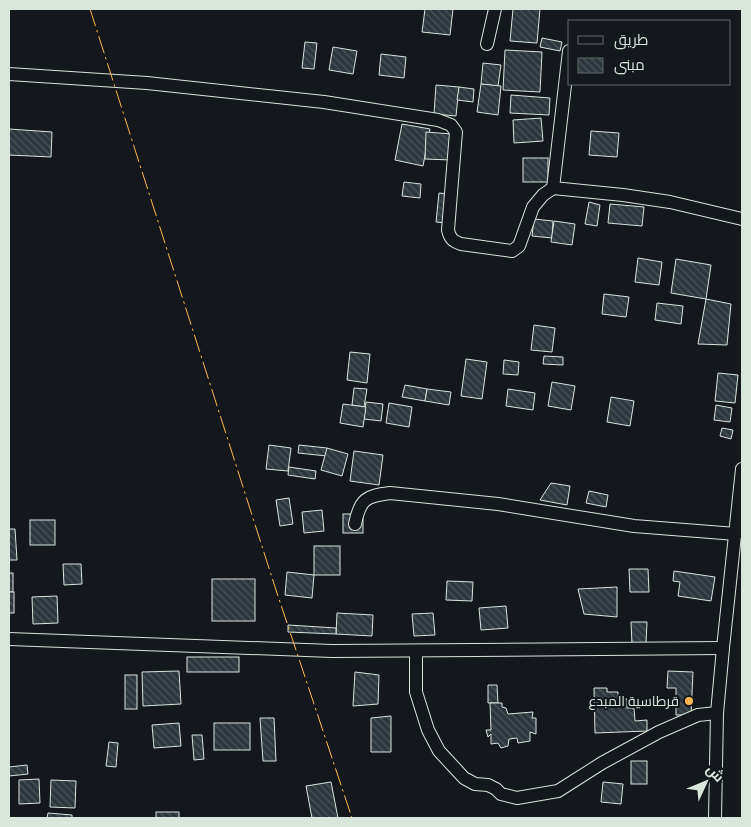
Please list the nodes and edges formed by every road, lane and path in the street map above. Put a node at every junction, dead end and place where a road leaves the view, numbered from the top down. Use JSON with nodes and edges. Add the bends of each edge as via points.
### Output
{"nodes":[{"id":1,"x":495,"y":9,"type":"edge"},
{"id":2,"x":486,"y":44,"type":"dead end"},
{"id":3,"x":568,"y":60,"type":"edge"},
{"id":4,"x":9,"y":74,"type":"edge"},
{"id":5,"x":553,"y":188,"type":"junction"},
{"id":6,"x":742,"y":219,"type":"edge"},
{"id":7,"x":742,"y":469,"type":"edge"},
{"id":8,"x":355,"y":524,"type":"dead end"},
{"id":9,"x":736,"y":534,"type":"junction"},
{"id":10,"x":9,"y":639,"type":"edge"},
{"id":11,"x":723,"y":648,"type":"junction"},
{"id":12,"x":416,"y":651,"type":"junction"},
{"id":13,"x":717,"y":713,"type":"junction"},
{"id":14,"x":715,"y":818,"type":"edge"}],
"edges":[{"from":1,"to":2,"type":"street"},
{"from":3,"to":5,"type":"street"},
{"from":4,"to":5,"type":"street","via":[[147,83],[324,102],[438,120],[456,132],[448,230],[449,237],[461,244],[516,250],[533,207]]},
{"from":5,"to":6,"type":"street","via":[[670,202]]},
{"from":7,"to":9,"type":"street"},
{"from":8,"to":9,"type":"street","via":[[365,500],[373,495],[390,493],[498,504],[634,526]]},
{"from":9,"to":11,"type":"street"},
{"from":10,"to":12,"type":"street","via":[[332,652]]},
{"from":11,"to":12,"type":"street"},
{"from":11,"to":13,"type":"street"},
{"from":12,"to":13,"type":"street","via":[[416,692],[428,730],[439,751],[464,778],[517,798],[558,791],[659,732],[698,715]]},
{"from":13,"to":14,"type":"street"}]}
